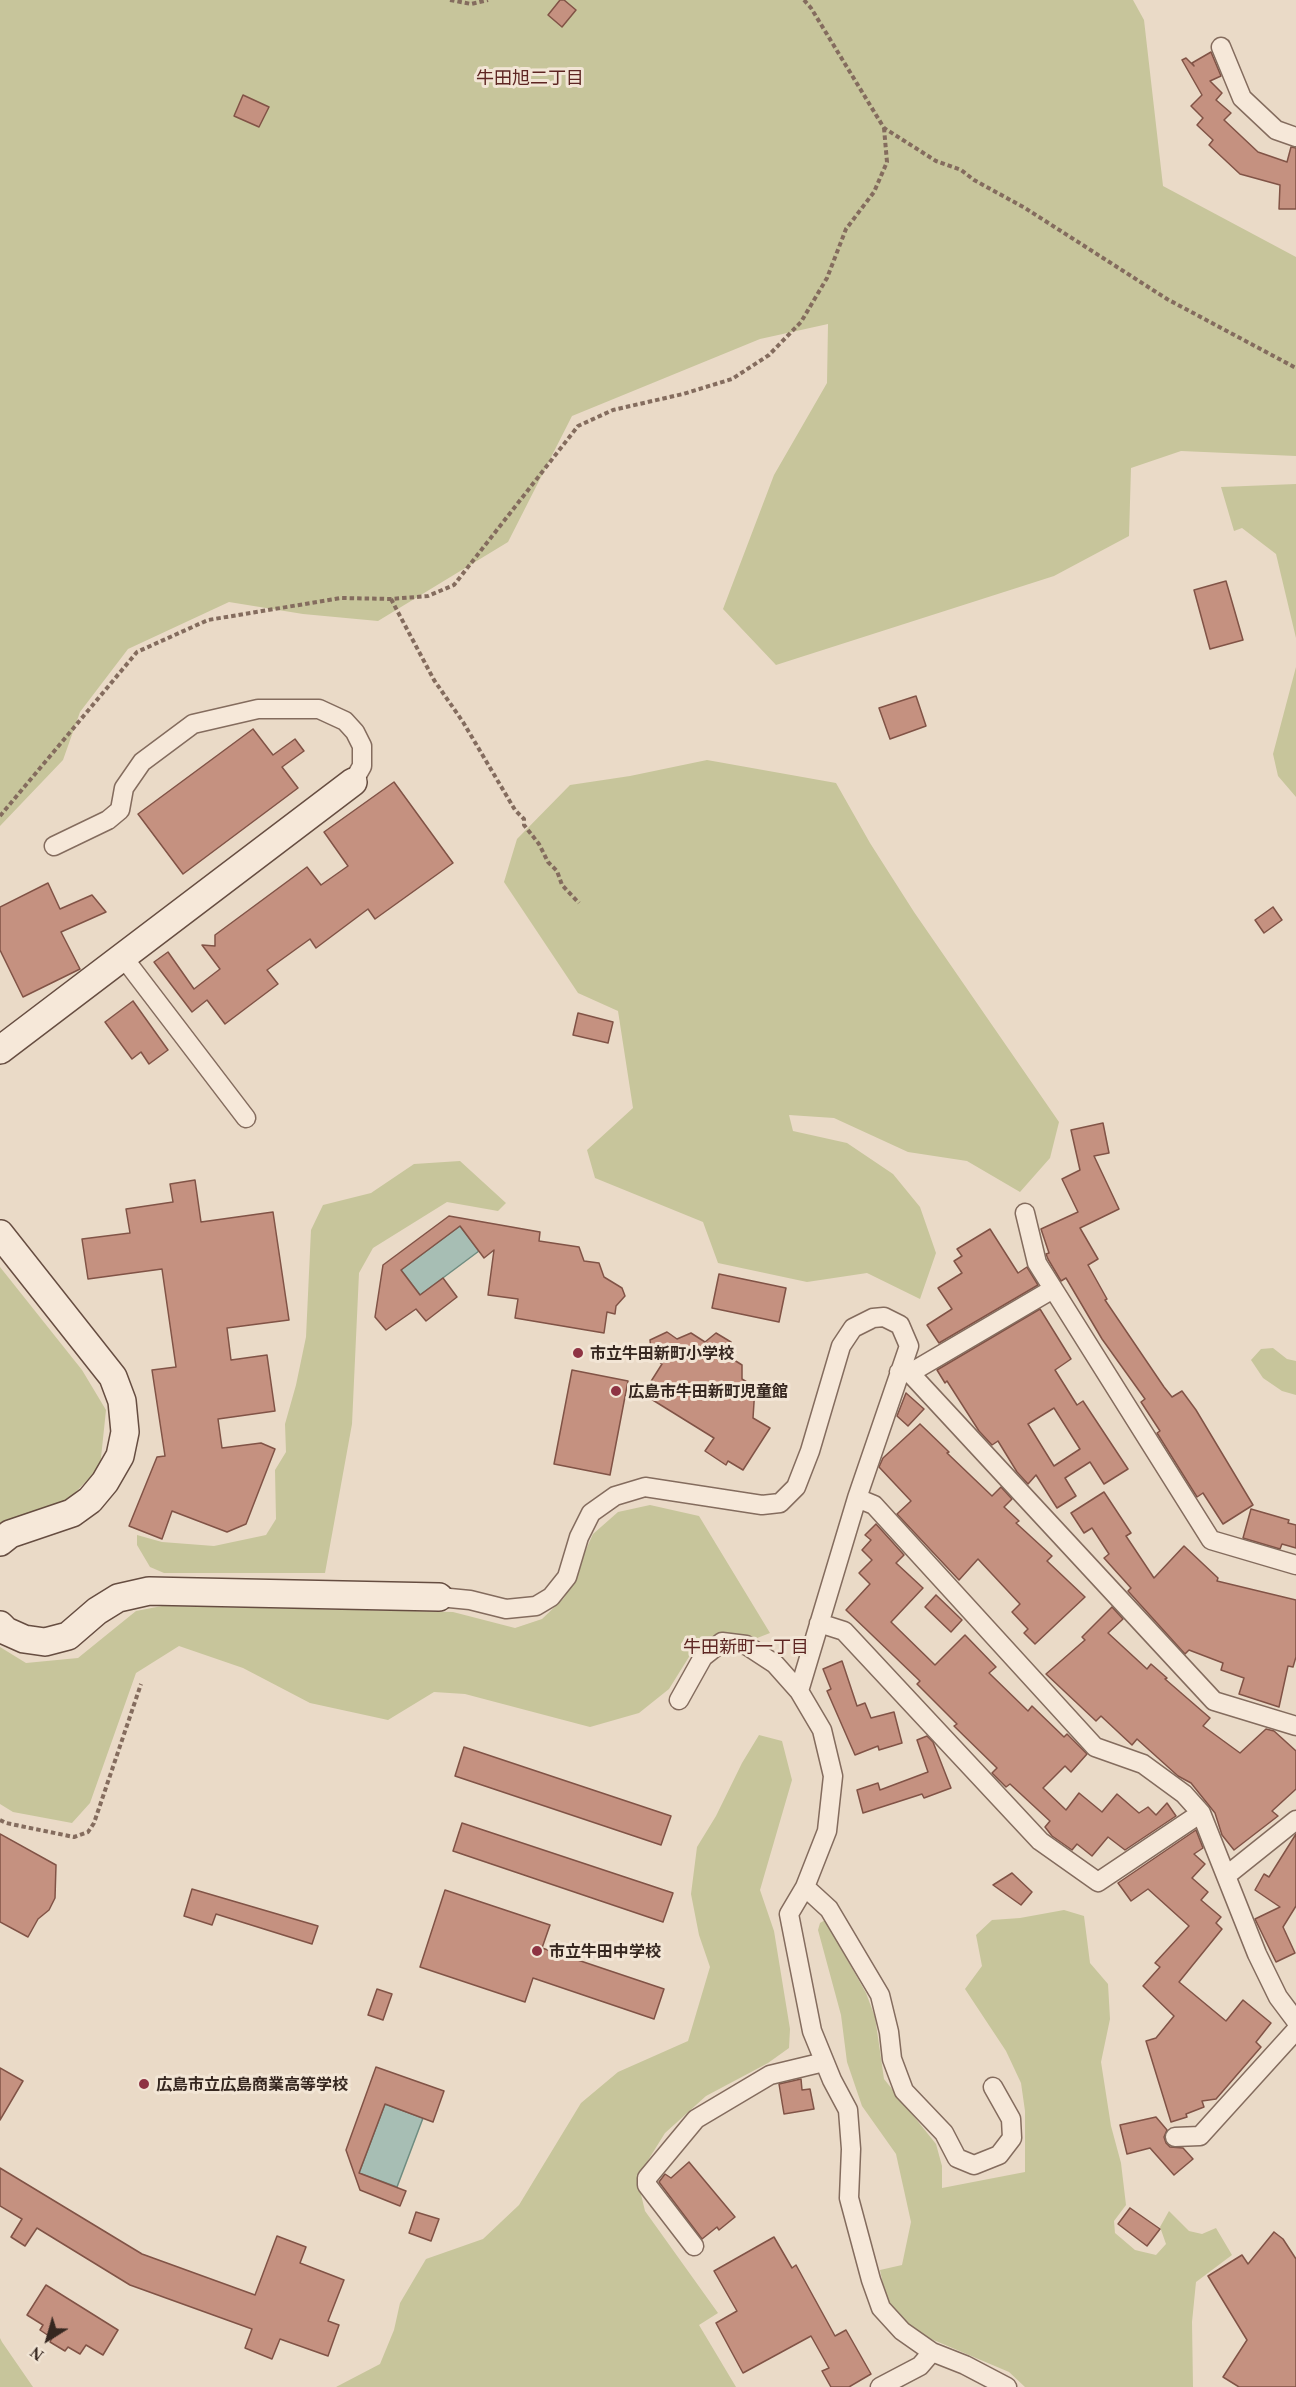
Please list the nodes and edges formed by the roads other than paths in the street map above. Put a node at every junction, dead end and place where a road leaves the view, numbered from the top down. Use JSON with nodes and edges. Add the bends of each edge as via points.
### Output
{"nodes":[{"id":1,"x":1221,"y":47,"type":"dead end"},
{"id":2,"x":1296,"y":137,"type":"edge"},
{"id":3,"x":353,"y":782,"type":"joint"},
{"id":4,"x":54,"y":846,"type":"dead end"},
{"id":5,"x":123,"y":957,"type":"junction"},
{"id":6,"x":0,"y":1050,"type":"edge"},
{"id":7,"x":246,"y":1118,"type":"dead end"},
{"id":8,"x":1026,"y":1213,"type":"dead end"},
{"id":9,"x":0,"y":1234,"type":"edge"},
{"id":10,"x":1053,"y":1289,"type":"junction"},
{"id":11,"x":904,"y":1373,"type":"junction"},
{"id":12,"x":857,"y":1498,"type":"junction"},
{"id":13,"x":0,"y":1542,"type":"edge"},
{"id":14,"x":1296,"y":1565,"type":"edge"},
{"id":15,"x":439,"y":1597,"type":"joint"},
{"id":16,"x":819,"y":1623,"type":"junction"},
{"id":17,"x":0,"y":1625,"type":"edge"},
{"id":18,"x":799,"y":1691,"type":"junction"},
{"id":19,"x":679,"y":1700,"type":"dead end"},
{"id":20,"x":1296,"y":1726,"type":"edge"},
{"id":21,"x":1201,"y":1813,"type":"junction"},
{"id":22,"x":1296,"y":1820,"type":"edge"},
{"id":23,"x":1226,"y":1876,"type":"junction"},
{"id":24,"x":806,"y":1887,"type":"junction"},
{"id":25,"x":1296,"y":2021,"type":"edge"},
{"id":26,"x":1296,"y":2030,"type":"edge"},
{"id":27,"x":824,"y":2062,"type":"junction"},
{"id":28,"x":993,"y":2087,"type":"dead end"},
{"id":29,"x":1175,"y":2136,"type":"dead end"},
{"id":30,"x":694,"y":2246,"type":"dead end"},
{"id":31,"x":932,"y":2352,"type":"junction"},
{"id":32,"x":880,"y":2387,"type":"edge"},
{"id":33,"x":1007,"y":2387,"type":"edge"}],
"edges":[{"from":1,"to":2,"type":"street","via":[[1242,98],[1276,130]]},
{"from":3,"to":4,"type":"street","via":[[362,766],[362,746],[345,721],[319,709],[258,709],[193,724],[142,762],[124,788],[120,810],[108,820]]},
{"from":3,"to":5,"type":"street"},
{"from":5,"to":6,"type":"street"},
{"from":5,"to":7,"type":"street"},
{"from":8,"to":10,"type":"street","via":[[1037,1263]]},
{"from":9,"to":13,"type":"street","via":[[113,1377],[122,1401],[125,1432],[120,1456],[90,1500],[72,1513],[10,1534]]},
{"from":10,"to":11,"type":"street"},
{"from":10,"to":14,"type":"street","via":[[1211,1540]]},
{"from":11,"to":12,"type":"street"},
{"from":11,"to":15,"type":"street","via":[[909,1346],[900,1325],[884,1317],[853,1328],[842,1346],[796,1487],[780,1503],[762,1505],[645,1487],[615,1496],[591,1513],[567,1577],[551,1597],[536,1606],[506,1609]]},
{"from":11,"to":20,"type":"street","via":[[1214,1701]]},
{"from":12,"to":16,"type":"street"},
{"from":12,"to":21,"type":"street","via":[[874,1505],[1095,1747],[1143,1764],[1184,1794]]},
{"from":15,"to":17,"type":"street","via":[[149,1591],[118,1598],[68,1635],[45,1642],[24,1639]]},
{"from":16,"to":18,"type":"street"},
{"from":16,"to":21,"type":"street","via":[[844,1631],[1040,1841],[1098,1882]]},
{"from":18,"to":19,"type":"street","via":[[775,1664],[746,1646],[722,1642],[703,1657]]},
{"from":18,"to":24,"type":"street","via":[[822,1730],[833,1776],[827,1831]]},
{"from":21,"to":23,"type":"street"},
{"from":22,"to":23,"type":"street"},
{"from":23,"to":25,"type":"street","via":[[1257,1954],[1278,1997]]},
{"from":24,"to":27,"type":"street","via":[[789,1914],[812,2031]]},
{"from":24,"to":28,"type":"street","via":[[829,1908],[880,1995],[892,2059],[904,2091],[944,2133],[957,2158],[974,2165],[999,2155],[1012,2138],[1011,2119]]},
{"from":26,"to":29,"type":"street","via":[[1200,2136]]},
{"from":27,"to":30,"type":"street","via":[[770,2075],[696,2119],[647,2178],[647,2185]]},
{"from":27,"to":31,"type":"street","via":[[848,2110],[849,2198],[881,2308],[902,2331]]},
{"from":31,"to":32,"type":"street","via":[[920,2366]]},
{"from":31,"to":33,"type":"street"}]}
